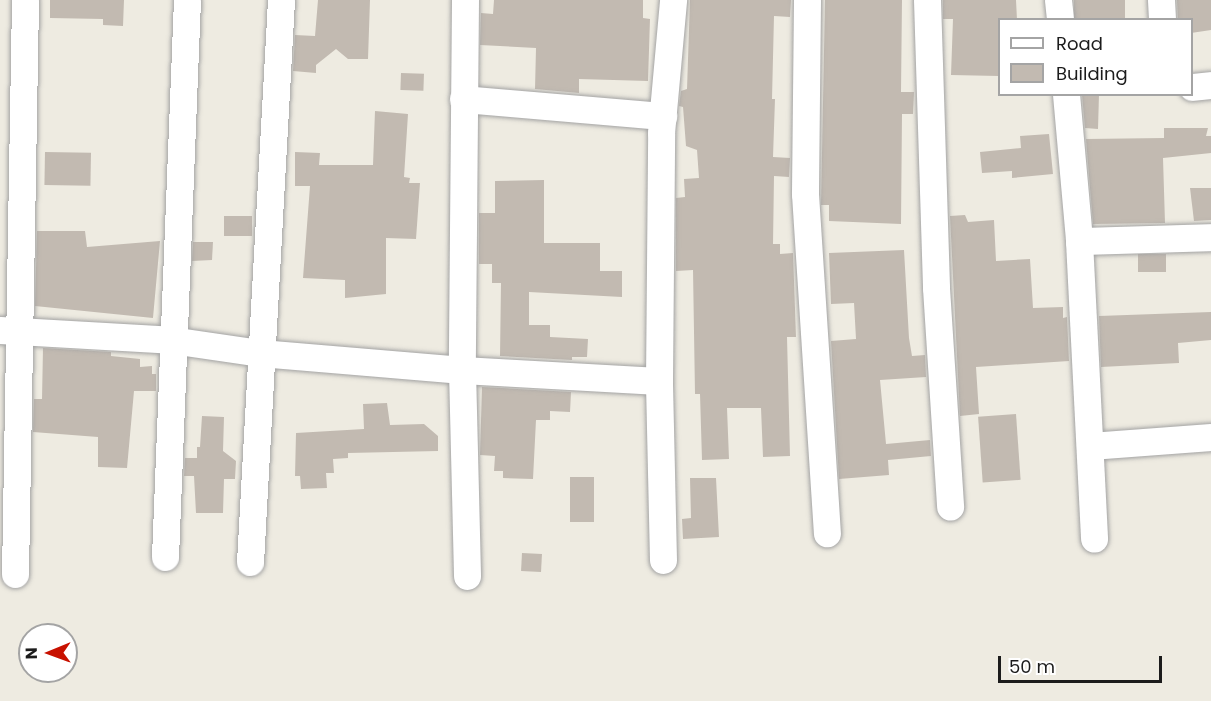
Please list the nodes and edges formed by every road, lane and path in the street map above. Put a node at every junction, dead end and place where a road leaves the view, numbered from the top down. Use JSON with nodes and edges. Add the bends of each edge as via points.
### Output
{"nodes":[{"id":1,"x":25,"y":0,"type":"edge"},
{"id":2,"x":187,"y":0,"type":"edge"},
{"id":3,"x":281,"y":0,"type":"edge"},
{"id":4,"x":465,"y":0,"type":"edge"},
{"id":5,"x":673,"y":0,"type":"edge"},
{"id":6,"x":807,"y":0,"type":"edge"},
{"id":7,"x":927,"y":0,"type":"edge"},
{"id":8,"x":1058,"y":0,"type":"edge"},
{"id":9,"x":1161,"y":0,"type":"edge"},
{"id":10,"x":1060,"y":18,"type":"edge"},
{"id":11,"x":1162,"y":18,"type":"edge"},
{"id":12,"x":1211,"y":85,"type":"edge"},
{"id":13,"x":1193,"y":87,"type":"edge"},
{"id":14,"x":1066,"y":96,"type":"edge"},
{"id":15,"x":463,"y":99,"type":"junction"},
{"id":16,"x":663,"y":116,"type":"junction"},
{"id":17,"x":1211,"y":237,"type":"edge"},
{"id":18,"x":1079,"y":241,"type":"junction"},
{"id":19,"x":10,"y":330,"type":"edge"},
{"id":20,"x":171,"y":340,"type":"junction"},
{"id":21,"x":260,"y":353,"type":"junction"},
{"id":22,"x":462,"y":370,"type":"junction"},
{"id":23,"x":659,"y":381,"type":"junction"},
{"id":24,"x":1211,"y":437,"type":"edge"},
{"id":25,"x":1090,"y":446,"type":"junction"},
{"id":26,"x":950,"y":507,"type":"dead end"},
{"id":27,"x":827,"y":533,"type":"dead end"},
{"id":28,"x":1094,"y":539,"type":"dead end"},
{"id":29,"x":165,"y":557,"type":"dead end"},
{"id":30,"x":663,"y":560,"type":"dead end"},
{"id":31,"x":250,"y":562,"type":"dead end"},
{"id":32,"x":15,"y":574,"type":"dead end"},
{"id":33,"x":467,"y":576,"type":"dead end"}],
"edges":[{"from":1,"to":19,"type":"street"},
{"from":2,"to":20,"type":"street"},
{"from":3,"to":21,"type":"street"},
{"from":4,"to":15,"type":"street"},
{"from":5,"to":16,"type":"street"},
{"from":6,"to":27,"type":"street","via":[[805,194]]},
{"from":7,"to":26,"type":"street","via":[[936,276]]},
{"from":8,"to":10,"type":"street"},
{"from":9,"to":11,"type":"street"},
{"from":12,"to":13,"type":"street"},
{"from":14,"to":18,"type":"street"},
{"from":15,"to":16,"type":"street"},
{"from":15,"to":22,"type":"street"},
{"from":16,"to":23,"type":"street"},
{"from":17,"to":18,"type":"street"},
{"from":18,"to":25,"type":"street"},
{"from":19,"to":20,"type":"street"},
{"from":19,"to":32,"type":"street"},
{"from":20,"to":21,"type":"street"},
{"from":20,"to":29,"type":"street"},
{"from":21,"to":22,"type":"street"},
{"from":21,"to":31,"type":"street"},
{"from":22,"to":23,"type":"street"},
{"from":22,"to":33,"type":"street"},
{"from":23,"to":30,"type":"street"},
{"from":24,"to":25,"type":"street"},
{"from":25,"to":28,"type":"street"}]}
